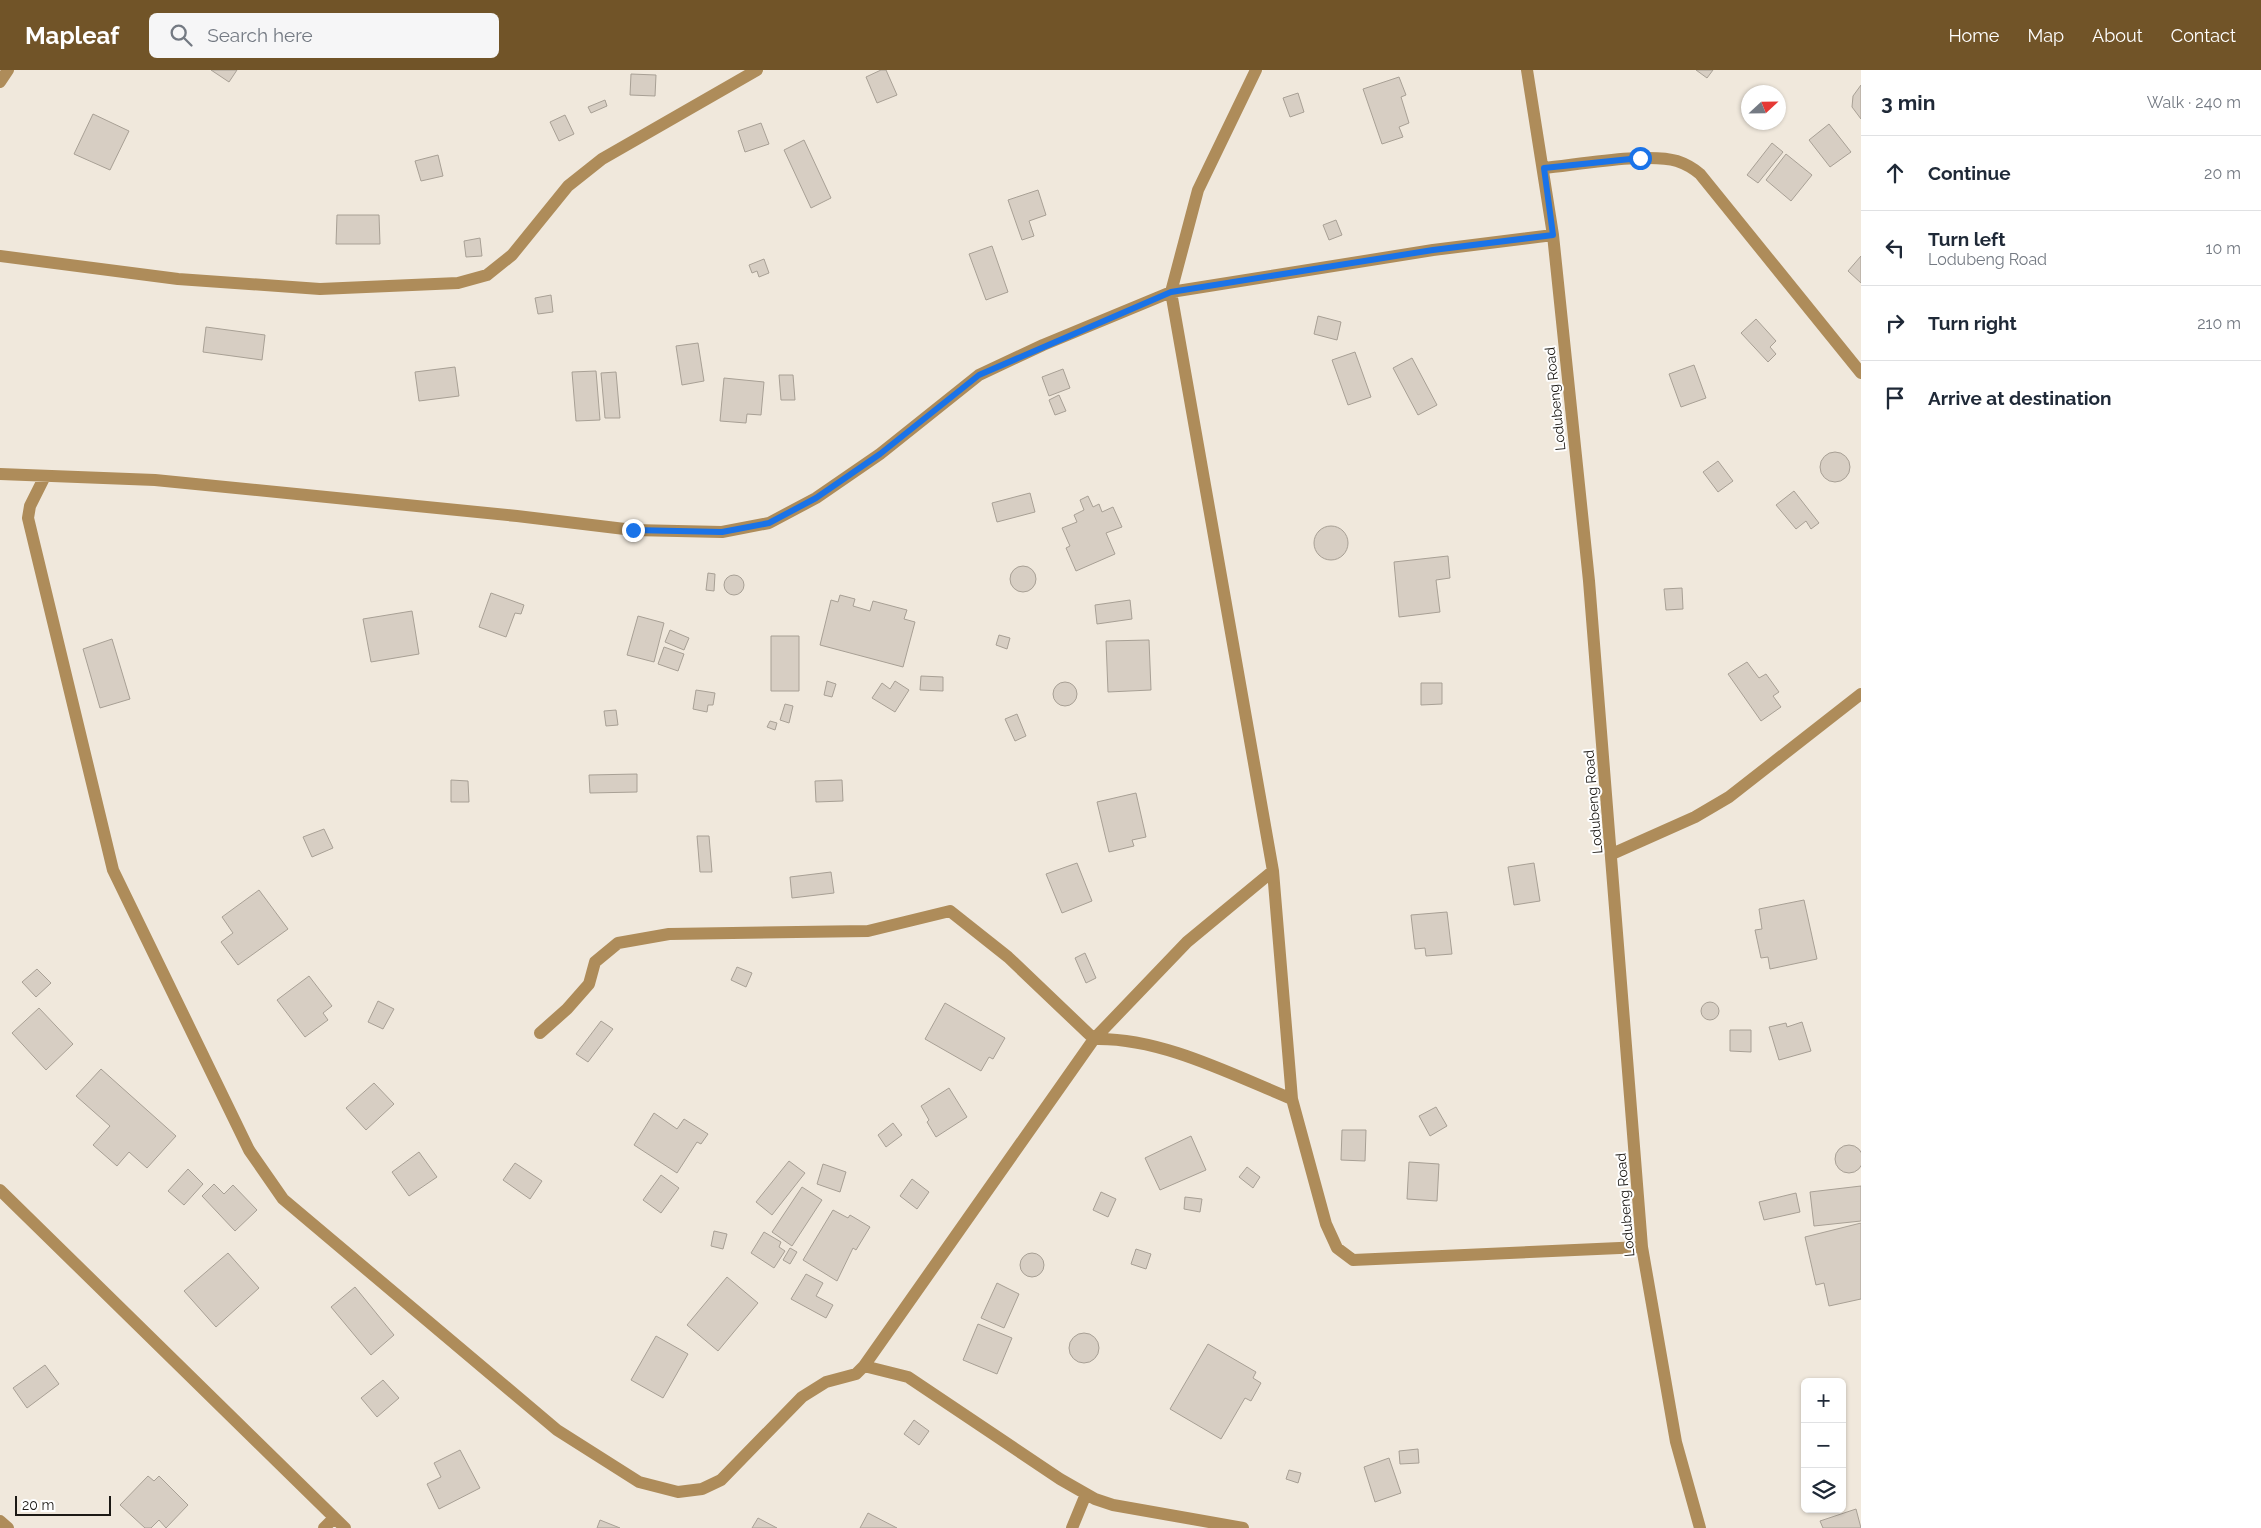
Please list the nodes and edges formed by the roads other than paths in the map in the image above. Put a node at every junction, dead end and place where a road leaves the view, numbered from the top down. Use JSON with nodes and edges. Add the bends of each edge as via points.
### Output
{"nodes":[{"id":1,"x":8,"y":70,"type":"edge"},
{"id":2,"x":757,"y":70,"type":"edge"},
{"id":3,"x":1256,"y":70,"type":"edge"},
{"id":4,"x":1527,"y":70,"type":"edge"},
{"id":5,"x":0,"y":82,"type":"edge"},
{"id":6,"x":1544,"y":168,"type":"junction"},
{"id":7,"x":1553,"y":235,"type":"junction"},
{"id":8,"x":0,"y":256,"type":"edge"},
{"id":9,"x":1171,"y":292,"type":"junction"},
{"id":10,"x":1861,"y":373,"type":"edge"},
{"id":11,"x":0,"y":474,"type":"edge"},
{"id":12,"x":45,"y":476,"type":"junction"},
{"id":13,"x":1861,"y":694,"type":"edge"},
{"id":14,"x":1612,"y":854,"type":"junction"},
{"id":15,"x":1273,"y":871,"type":"junction"},
{"id":16,"x":540,"y":1033,"type":"dead end"},
{"id":17,"x":1094,"y":1039,"type":"junction"},
{"id":18,"x":1292,"y":1099,"type":"junction"},
{"id":19,"x":0,"y":1190,"type":"edge"},
{"id":20,"x":1642,"y":1247,"type":"junction"},
{"id":21,"x":864,"y":1366,"type":"junction"},
{"id":22,"x":1086,"y":1494,"type":"junction"},
{"id":23,"x":334,"y":1518,"type":"junction"},
{"id":24,"x":0,"y":1521,"type":"edge"},
{"id":25,"x":8,"y":1528,"type":"edge"},
{"id":26,"x":324,"y":1528,"type":"edge"},
{"id":27,"x":345,"y":1528,"type":"edge"},
{"id":28,"x":1072,"y":1528,"type":"edge"},
{"id":29,"x":1242,"y":1528,"type":"edge"},
{"id":30,"x":1700,"y":1528,"type":"edge"}],
"edges":[{"from":1,"to":5,"type":"street"},
{"from":2,"to":8,"type":"street","via":[[602,159],[568,186],[512,256],[487,276],[458,283],[320,289],[178,279]]},
{"from":3,"to":9,"type":"street","via":[[1198,190]]},
{"from":4,"to":6,"type":"street","name":"Lodubeng Road"},
{"from":6,"to":7,"type":"street","name":"Lodubeng Road"},
{"from":6,"to":10,"type":"street","via":[[1640,158],[1674,160],[1688,165],[1700,174]]},
{"from":7,"to":9,"type":"street","via":[[1433,250]]},
{"from":7,"to":14,"type":"street","name":"Lodubeng Road","via":[[1589,580]]},
{"from":9,"to":12,"type":"street","via":[[979,375],[880,454],[816,498],[769,523],[722,532],[633,530],[155,480]]},
{"from":9,"to":15,"type":"street"},
{"from":11,"to":12,"type":"street"},
{"from":12,"to":21,"type":"street","via":[[30,506],[28,518],[112,870],[249,1150],[283,1200],[558,1430],[639,1482],[678,1492],[702,1489],[721,1480],[802,1398],[826,1382],[856,1374]]},
{"from":13,"to":14,"type":"street","via":[[1729,796],[1696,817]]},
{"from":14,"to":20,"type":"street","name":"Lodubeng Road"},
{"from":15,"to":17,"type":"street","via":[[1187,942]]},
{"from":15,"to":18,"type":"street"},
{"from":16,"to":17,"type":"street","via":[[589,984],[595,962],[618,943],[669,934],[868,931],[950,911],[1008,957]]},
{"from":17,"to":18,"type":"street","via":[[1116,1038],[1145,1044]]},
{"from":17,"to":21,"type":"street"},
{"from":18,"to":20,"type":"street","via":[[1326,1224],[1337,1248],[1353,1260]]},
{"from":19,"to":23,"type":"street"},
{"from":20,"to":30,"type":"street","name":"Lodubeng Road","via":[[1676,1442]]},
{"from":21,"to":22,"type":"street","via":[[908,1376]]},
{"from":22,"to":28,"type":"street"},
{"from":22,"to":29,"type":"street","via":[[1113,1505]]},
{"from":23,"to":26,"type":"street"},
{"from":23,"to":27,"type":"street"},
{"from":24,"to":25,"type":"street"}]}
